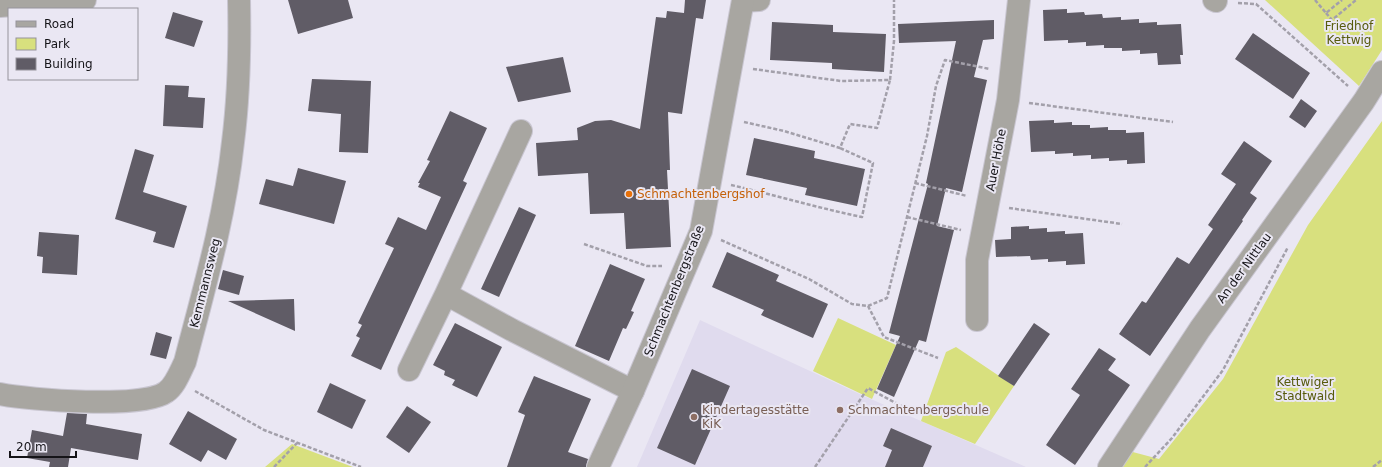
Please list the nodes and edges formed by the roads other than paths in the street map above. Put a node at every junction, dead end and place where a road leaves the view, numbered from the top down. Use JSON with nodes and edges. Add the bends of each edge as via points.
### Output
{"nodes":[{"id":1,"x":85,"y":0,"type":"edge"},
{"id":2,"x":239,"y":0,"type":"edge"},
{"id":3,"x":749,"y":0,"type":"edge"},
{"id":4,"x":1019,"y":0,"type":"edge"},
{"id":5,"x":0,"y":6,"type":"edge"},
{"id":6,"x":1382,"y":72,"type":"edge"},
{"id":7,"x":521,"y":131,"type":"dead end"},
{"id":8,"x":446,"y":294,"type":"junction"},
{"id":9,"x":977,"y":320,"type":"dead end"},
{"id":10,"x":409,"y":370,"type":"dead end"},
{"id":11,"x":633,"y":391,"type":"junction"},
{"id":12,"x":0,"y":394,"type":"edge"},
{"id":13,"x":598,"y":467,"type":"edge"},
{"id":14,"x":1109,"y":467,"type":"edge"}],
"edges":[{"from":1,"to":5,"type":"street"},
{"from":2,"to":12,"type":"street","name":"Kemmannsweg","via":[[240,63],[233,143],[218,232],[185,362],[176,380],[166,392],[149,400],[106,402]]},
{"from":3,"to":11,"type":"street","name":"Schmachtenbergstraße","via":[[731,66],[701,231]]},
{"from":4,"to":9,"type":"street","name":"Auer Höhe","via":[[1008,100],[977,260]]},
{"from":6,"to":14,"type":"street","name":"An der Nittlau","via":[[1364,101],[1200,329]]},
{"from":7,"to":8,"type":"street"},
{"from":8,"to":10,"type":"street"},
{"from":8,"to":11,"type":"street"},
{"from":11,"to":13,"type":"street","name":"Schmachtenbergstraße"}]}
